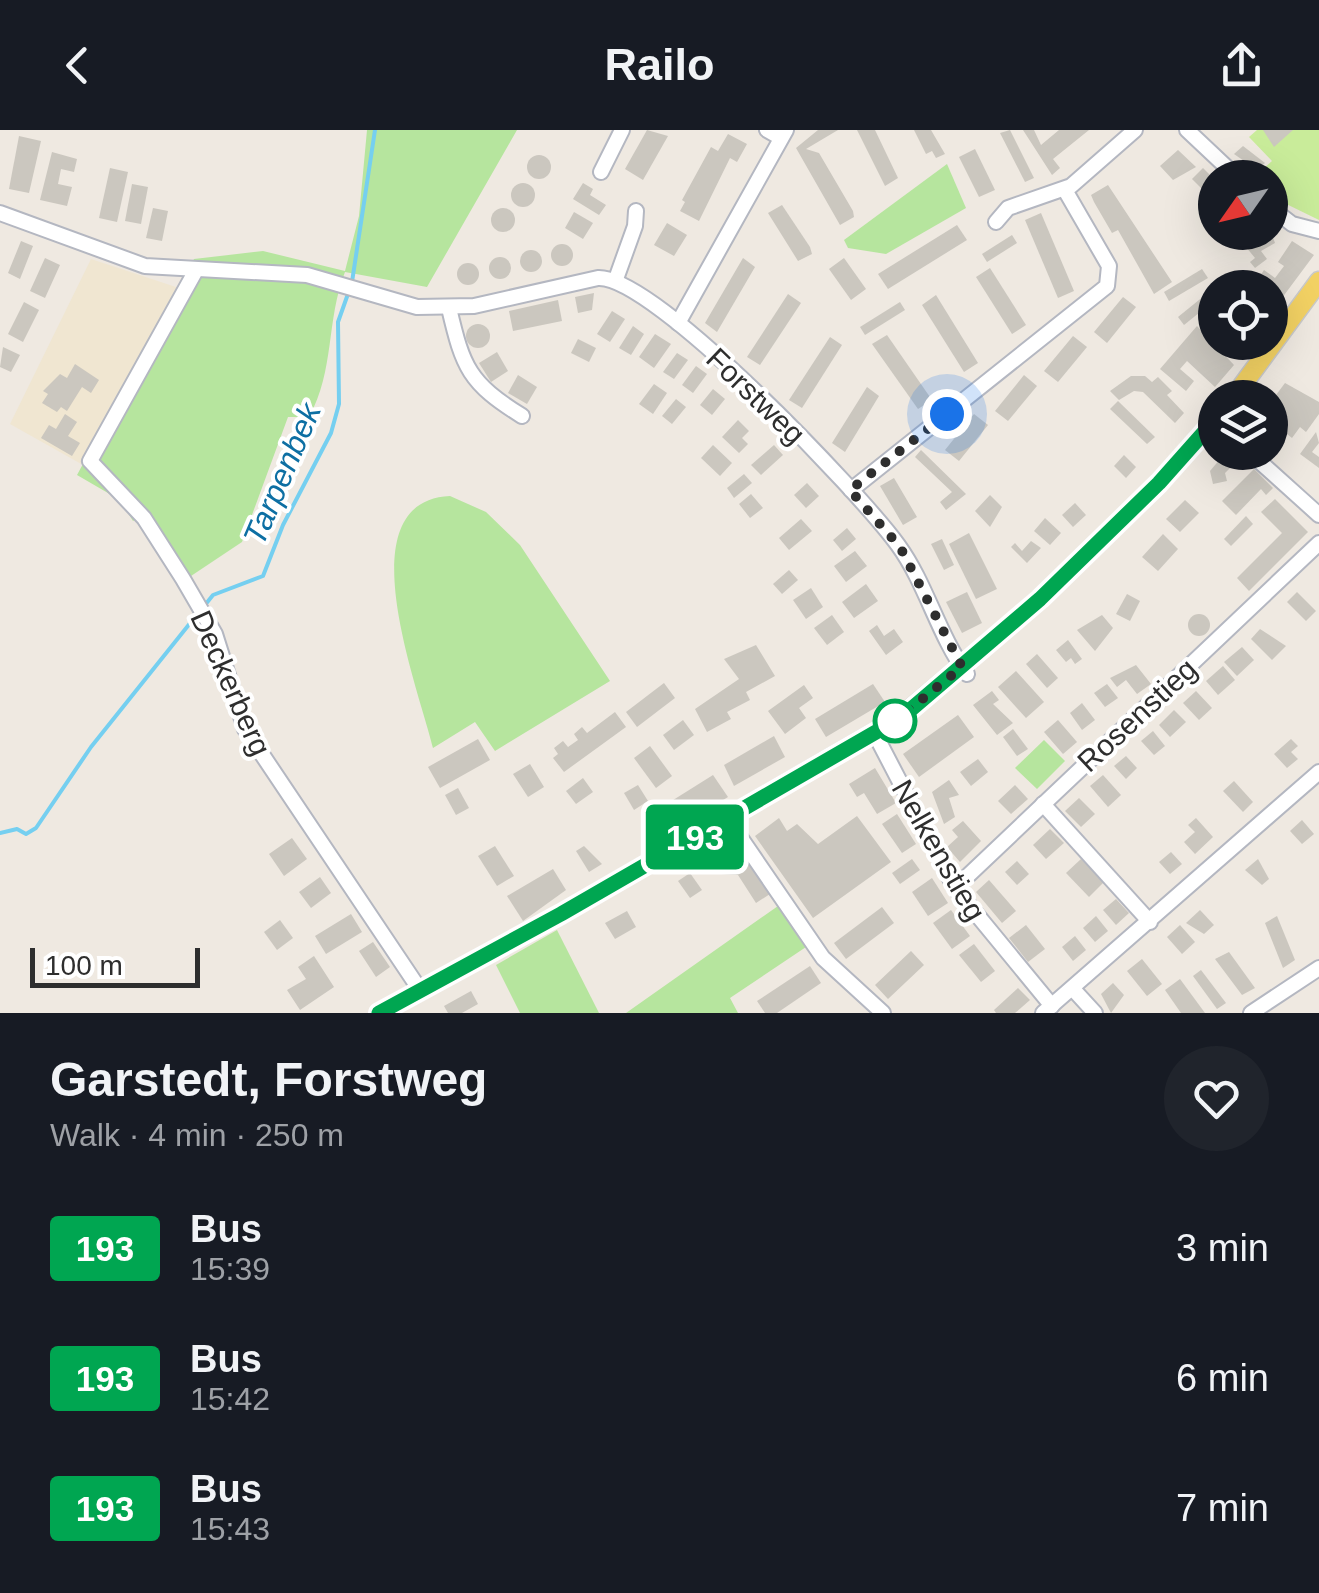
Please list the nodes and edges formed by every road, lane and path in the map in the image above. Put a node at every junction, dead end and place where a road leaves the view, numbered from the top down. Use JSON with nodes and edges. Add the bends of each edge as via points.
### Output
{"nodes":[{"id":1,"x":622,"y":130,"type":"edge"},
{"id":2,"x":1135,"y":130,"type":"edge"},
{"id":3,"x":1186,"y":130,"type":"edge"},
{"id":4,"x":778,"y":133,"type":"edge"},
{"id":5,"x":1218,"y":160,"type":"edge"},
{"id":6,"x":601,"y":172,"type":"dead end"},
{"id":7,"x":1066,"y":190,"type":"junction"},
{"id":8,"x":636,"y":211,"type":"dead end"},
{"id":9,"x":0,"y":213,"type":"edge"},
{"id":10,"x":1288,"y":221,"type":"edge"},
{"id":11,"x":996,"y":222,"type":"dead end"},
{"id":12,"x":1319,"y":231,"type":"edge"},
{"id":13,"x":195,"y":272,"type":"junction"},
{"id":14,"x":616,"y":280,"type":"junction"},
{"id":15,"x":1319,"y":281,"type":"edge"},
{"id":16,"x":449,"y":308,"type":"junction"},
{"id":17,"x":678,"y":323,"type":"junction"},
{"id":18,"x":1246,"y":380,"type":"edge"},
{"id":19,"x":522,"y":416,"type":"dead end"},
{"id":20,"x":1198,"y":440,"type":"edge"},
{"id":21,"x":1269,"y":470,"type":"edge"},
{"id":22,"x":850,"y":490,"type":"junction"},
{"id":23,"x":1319,"y":515,"type":"edge"},
{"id":24,"x":1319,"y":543,"type":"edge"},
{"id":25,"x":964,"y":671,"type":"junction"},
{"id":26,"x":875,"y":734,"type":"junction"},
{"id":27,"x":1319,"y":772,"type":"edge"},
{"id":28,"x":1043,"y":804,"type":"junction"},
{"id":29,"x":727,"y":818,"type":"junction"},
{"id":30,"x":955,"y":888,"type":"junction"},
{"id":31,"x":1150,"y":922,"type":"junction"},
{"id":32,"x":1319,"y":968,"type":"edge"},
{"id":33,"x":1072,"y":989,"type":"junction"},
{"id":34,"x":420,"y":990,"type":"junction"},
{"id":35,"x":1048,"y":1009,"type":"edge"},
{"id":36,"x":379,"y":1013,"type":"edge"},
{"id":37,"x":883,"y":1013,"type":"edge"},
{"id":38,"x":1095,"y":1013,"type":"edge"},
{"id":39,"x":1251,"y":1013,"type":"edge"}],
"edges":[{"from":1,"to":6,"type":"street"},
{"from":2,"to":7,"type":"street"},
{"from":3,"to":5,"type":"street"},
{"from":4,"to":17,"type":"street"},
{"from":7,"to":11,"type":"street","via":[[1008,208]]},
{"from":7,"to":22,"type":"street","via":[[1110,268],[1107,286]]},
{"from":8,"to":14,"type":"street"},
{"from":9,"to":13,"type":"street","via":[[145,266]]},
{"from":10,"to":12,"type":"street"},
{"from":13,"to":16,"type":"street","via":[[307,275],[417,308]]},
{"from":13,"to":34,"type":"street","name":"Deckerberg","via":[[90,461],[144,518],[215,634],[244,729]]},
{"from":14,"to":16,"type":"street"},
{"from":14,"to":17,"type":"street","name":"Forstweg"},
{"from":15,"to":18,"type":"main road"},
{"from":16,"to":19,"type":"street","via":[[460,355],[483,392]]},
{"from":17,"to":22,"type":"street","name":"Forstweg"},
{"from":20,"to":25,"type":"main road"},
{"from":21,"to":23,"type":"street"},
{"from":22,"to":25,"type":"street","name":"Forstweg","via":[[900,547]]},
{"from":24,"to":28,"type":"street","name":"Rosenstieg"},
{"from":25,"to":26,"type":"main road"},
{"from":26,"to":29,"type":"main road"},
{"from":26,"to":30,"type":"street","name":"Nelkenstieg"},
{"from":27,"to":31,"type":"street"},
{"from":28,"to":30,"type":"street","name":"Rosenstieg"},
{"from":28,"to":31,"type":"street"},
{"from":29,"to":34,"type":"main road"},
{"from":29,"to":37,"type":"street","via":[[823,958]]},
{"from":30,"to":35,"type":"street","name":"Nelkenstieg"},
{"from":31,"to":33,"type":"street"},
{"from":32,"to":39,"type":"street"},
{"from":33,"to":35,"type":"street"},
{"from":33,"to":38,"type":"street"},
{"from":34,"to":36,"type":"main road"}]}
